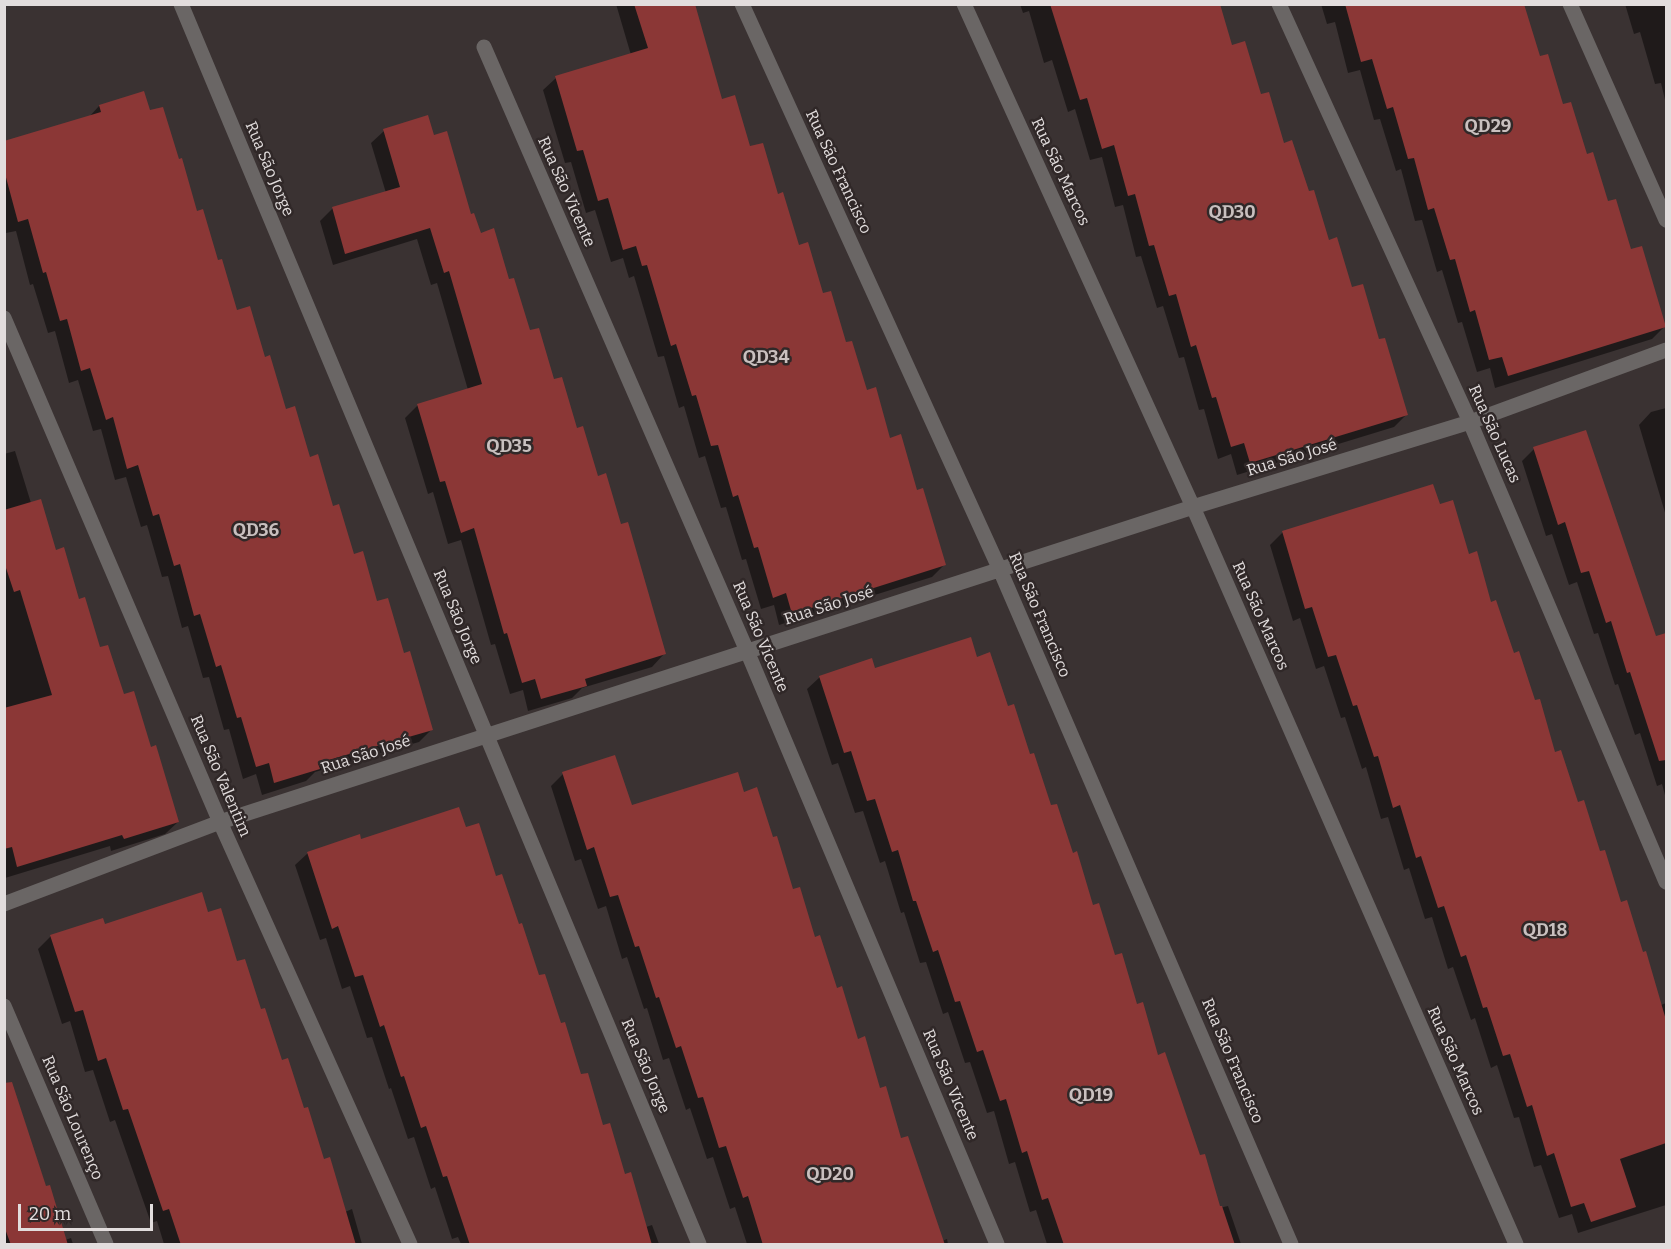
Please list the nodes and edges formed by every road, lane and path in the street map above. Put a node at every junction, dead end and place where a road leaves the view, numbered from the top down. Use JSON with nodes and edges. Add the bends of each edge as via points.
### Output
{"nodes":[{"id":1,"x":181,"y":4,"type":"edge"},
{"id":2,"x":742,"y":4,"type":"edge"},
{"id":3,"x":964,"y":4,"type":"edge"},
{"id":4,"x":1279,"y":4,"type":"edge"},
{"id":5,"x":1570,"y":4,"type":"edge"},
{"id":6,"x":484,"y":47,"type":"dead end"},
{"id":7,"x":1666,"y":220,"type":"edge"},
{"id":8,"x":4,"y":318,"type":"edge"},
{"id":9,"x":1666,"y":350,"type":"edge"},
{"id":10,"x":1470,"y":422,"type":"junction"},
{"id":11,"x":1193,"y":507,"type":"junction"},
{"id":12,"x":1000,"y":570,"type":"junction"},
{"id":13,"x":747,"y":651,"type":"junction"},
{"id":14,"x":487,"y":735,"type":"junction"},
{"id":15,"x":220,"y":822,"type":"junction"},
{"id":16,"x":1666,"y":882,"type":"edge"},
{"id":17,"x":4,"y":904,"type":"edge"},
{"id":18,"x":4,"y":1006,"type":"edge"},
{"id":19,"x":106,"y":1245,"type":"edge"},
{"id":20,"x":411,"y":1245,"type":"edge"},
{"id":21,"x":699,"y":1245,"type":"edge"},
{"id":22,"x":998,"y":1245,"type":"edge"},
{"id":23,"x":1291,"y":1245,"type":"edge"},
{"id":24,"x":1516,"y":1245,"type":"edge"}],
"edges":[{"from":1,"to":14,"type":"street","name":"Rua São Jorge"},
{"from":2,"to":12,"type":"street","name":"Rua São Francisco"},
{"from":3,"to":11,"type":"street","name":"Rua São Marcos"},
{"from":4,"to":10,"type":"street","name":"Rua São Lucas"},
{"from":5,"to":7,"type":"street"},
{"from":6,"to":13,"type":"street","name":"Rua São Vicente"},
{"from":8,"to":15,"type":"street","name":"Rua São Valentim"},
{"from":9,"to":10,"type":"street","name":"Rua São José"},
{"from":10,"to":11,"type":"street","name":"Rua São José"},
{"from":10,"to":16,"type":"street","name":"Rua São Lucas"},
{"from":11,"to":12,"type":"street","name":"Rua São José"},
{"from":11,"to":24,"type":"street","name":"Rua São Marcos"},
{"from":12,"to":13,"type":"street","name":"Rua São José"},
{"from":12,"to":23,"type":"street","name":"Rua São Francisco"},
{"from":13,"to":14,"type":"street","name":"Rua São José"},
{"from":13,"to":22,"type":"street","name":"Rua São Vicente"},
{"from":14,"to":15,"type":"street","name":"Rua São José"},
{"from":14,"to":21,"type":"street","name":"Rua São Jorge"},
{"from":15,"to":17,"type":"street","name":"Rua São José"},
{"from":15,"to":20,"type":"street","name":"Rua São Valentim"},
{"from":18,"to":19,"type":"street","name":"Rua São Lourenço"}]}
